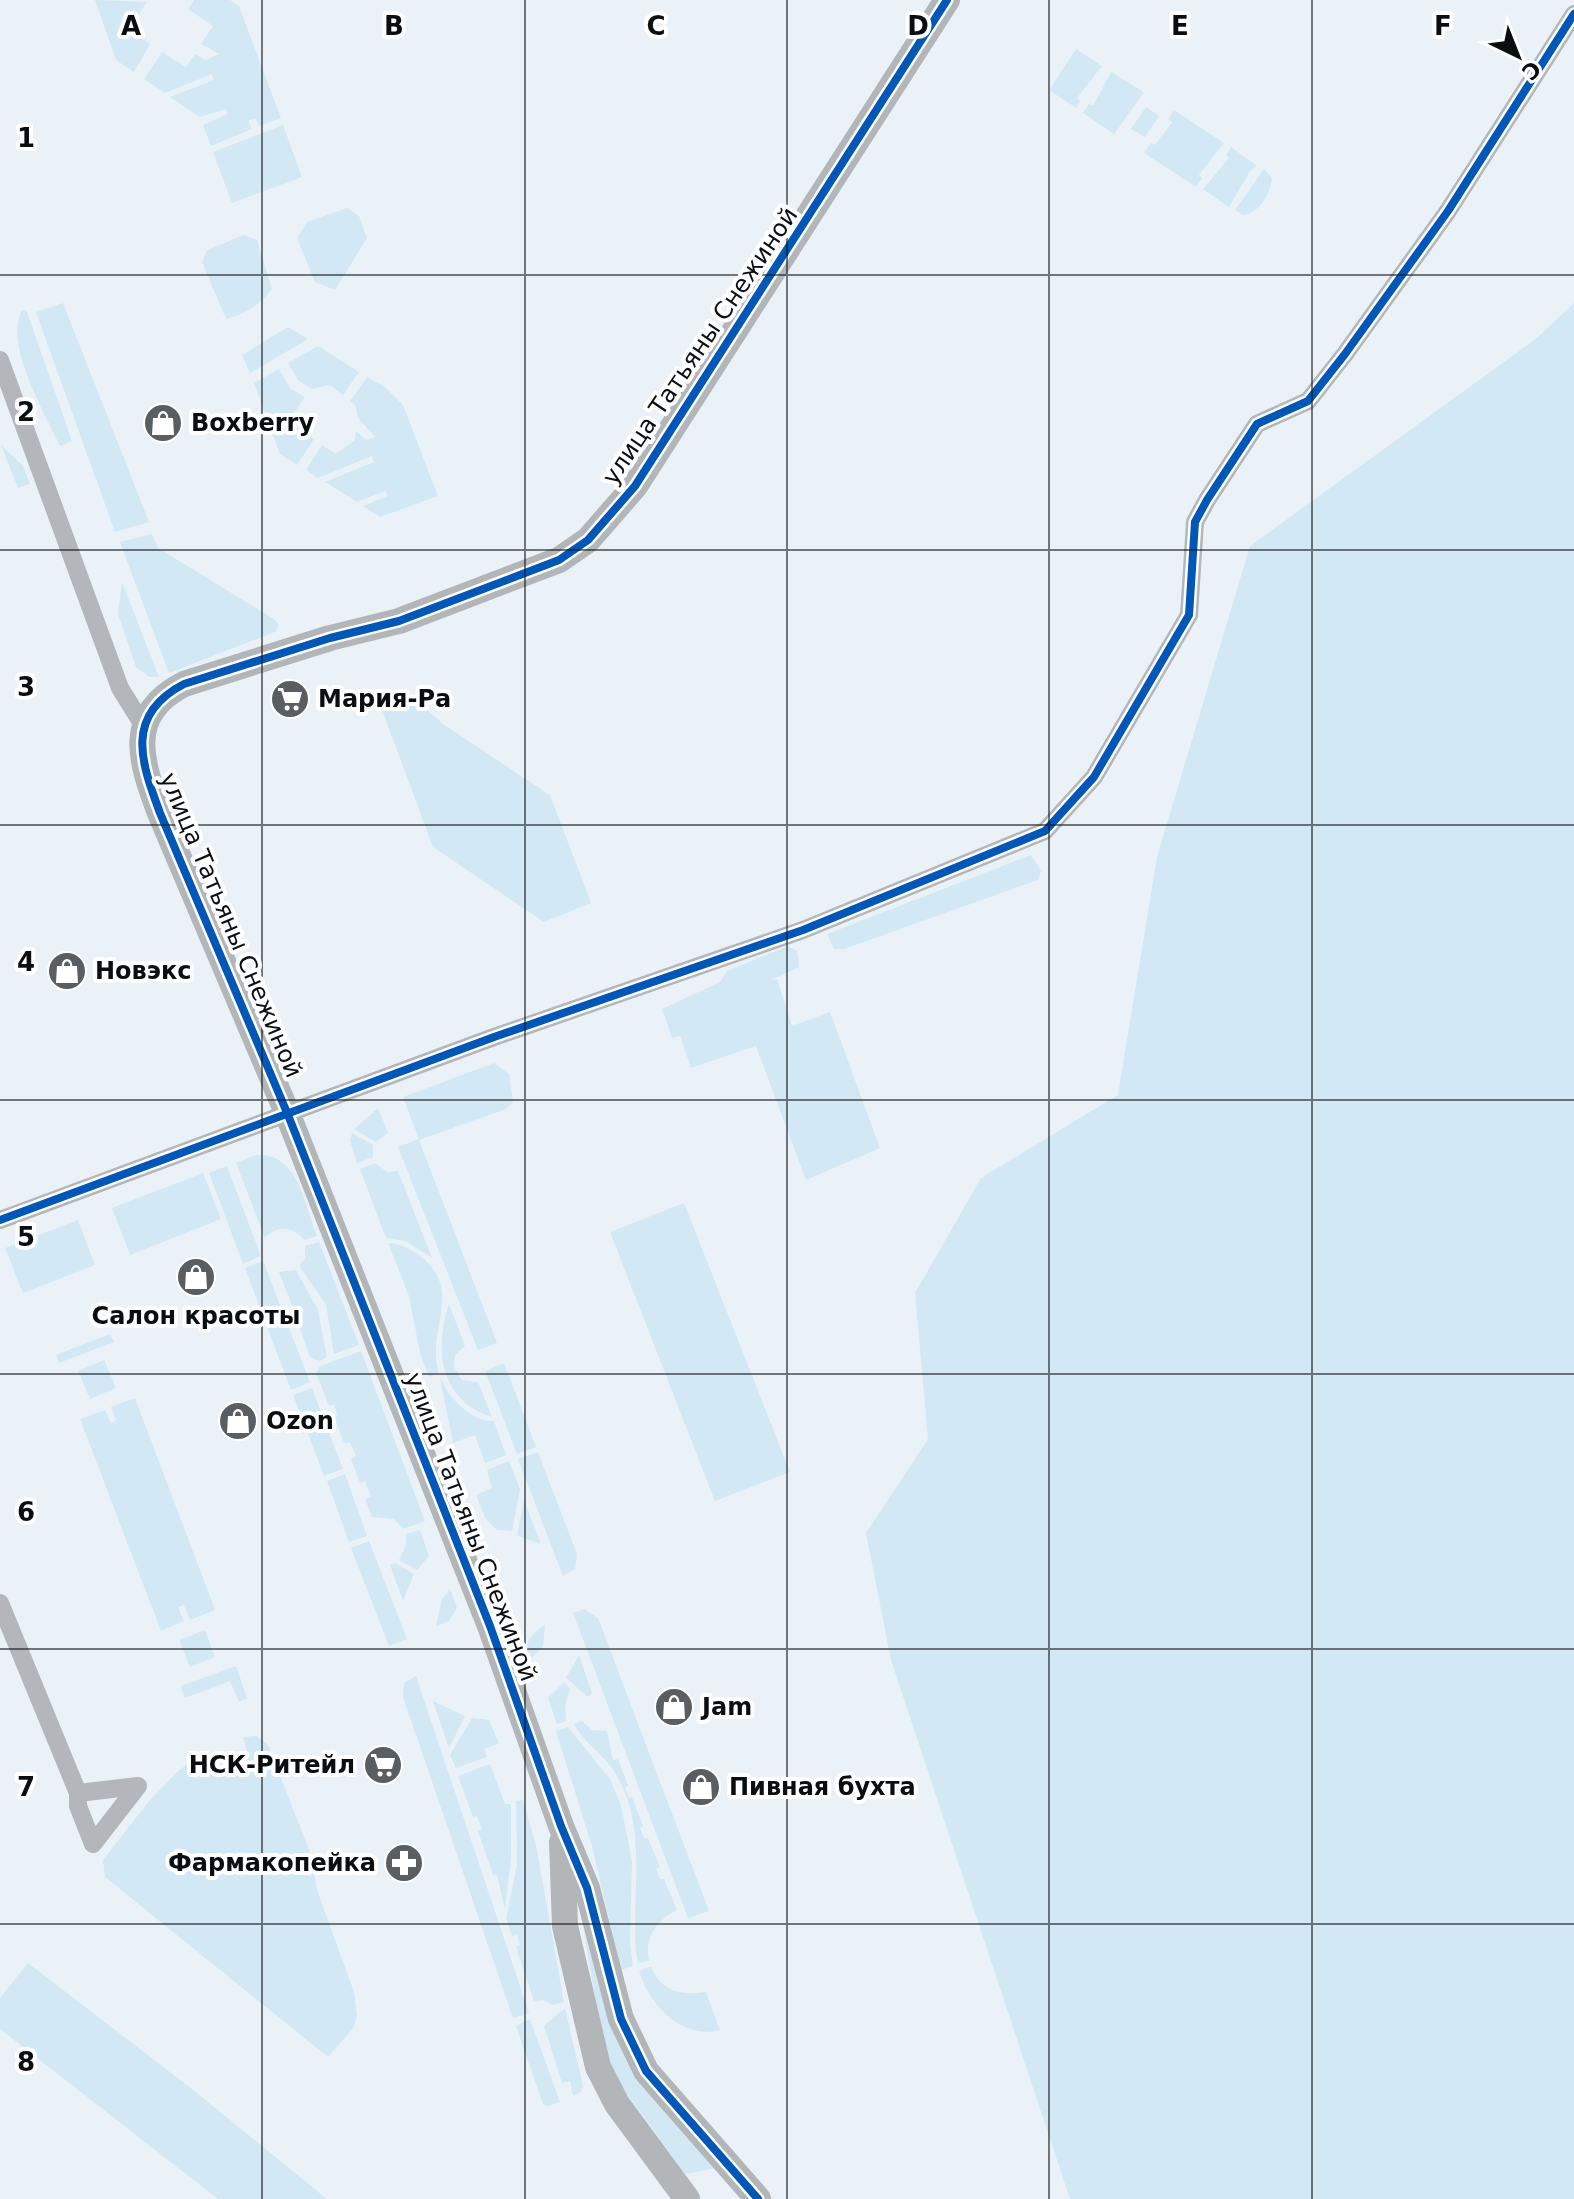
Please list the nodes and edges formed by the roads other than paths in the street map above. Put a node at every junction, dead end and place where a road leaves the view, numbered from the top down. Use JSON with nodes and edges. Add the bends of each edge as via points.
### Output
{"nodes":[{"id":1,"x":947,"y":0,"type":"edge"},
{"id":2,"x":1574,"y":14,"type":"edge"},
{"id":3,"x":0,"y":360,"type":"edge"},
{"id":4,"x":143,"y":725,"type":"junction"},
{"id":5,"x":288,"y":1115,"type":"junction"},
{"id":6,"x":0,"y":1220,"type":"edge"},
{"id":7,"x":0,"y":1603,"type":"edge"},
{"id":8,"x":78,"y":1793,"type":"dead end"},
{"id":9,"x":561,"y":1826,"type":"junction"},
{"id":10,"x":682,"y":2194,"type":"edge"},
{"id":11,"x":758,"y":2199,"type":"edge"}],
"edges":[{"from":1,"to":4,"type":"street","name":"улица Татьяны Снежиной","via":[[635,486],[588,540],[559,560],[399,621],[184,684],[163,697]]},
{"from":2,"to":5,"type":"street","via":[[1448,211],[1345,354],[1308,401],[1257,424],[1207,500],[1195,522],[1189,615],[1094,777],[1045,831],[803,930]]},
{"from":3,"to":4,"type":"street","via":[[120,688]]},
{"from":4,"to":5,"type":"street","name":"улица Татьяны Снежиной","via":[[145,773]]},
{"from":5,"to":6,"type":"street"},
{"from":5,"to":9,"type":"street","name":"улица Татьяны Снежиной","via":[[490,1626]]},
{"from":7,"to":8,"type":"street"},
{"from":9,"to":10,"type":"street","name":"улица Татьяны Снежиной","via":[[565,1926],[598,2067],[617,2104]]},
{"from":9,"to":11,"type":"street","name":"улица Татьяны Снежиной","via":[[597,1916],[621,2019],[646,2071]]}]}
